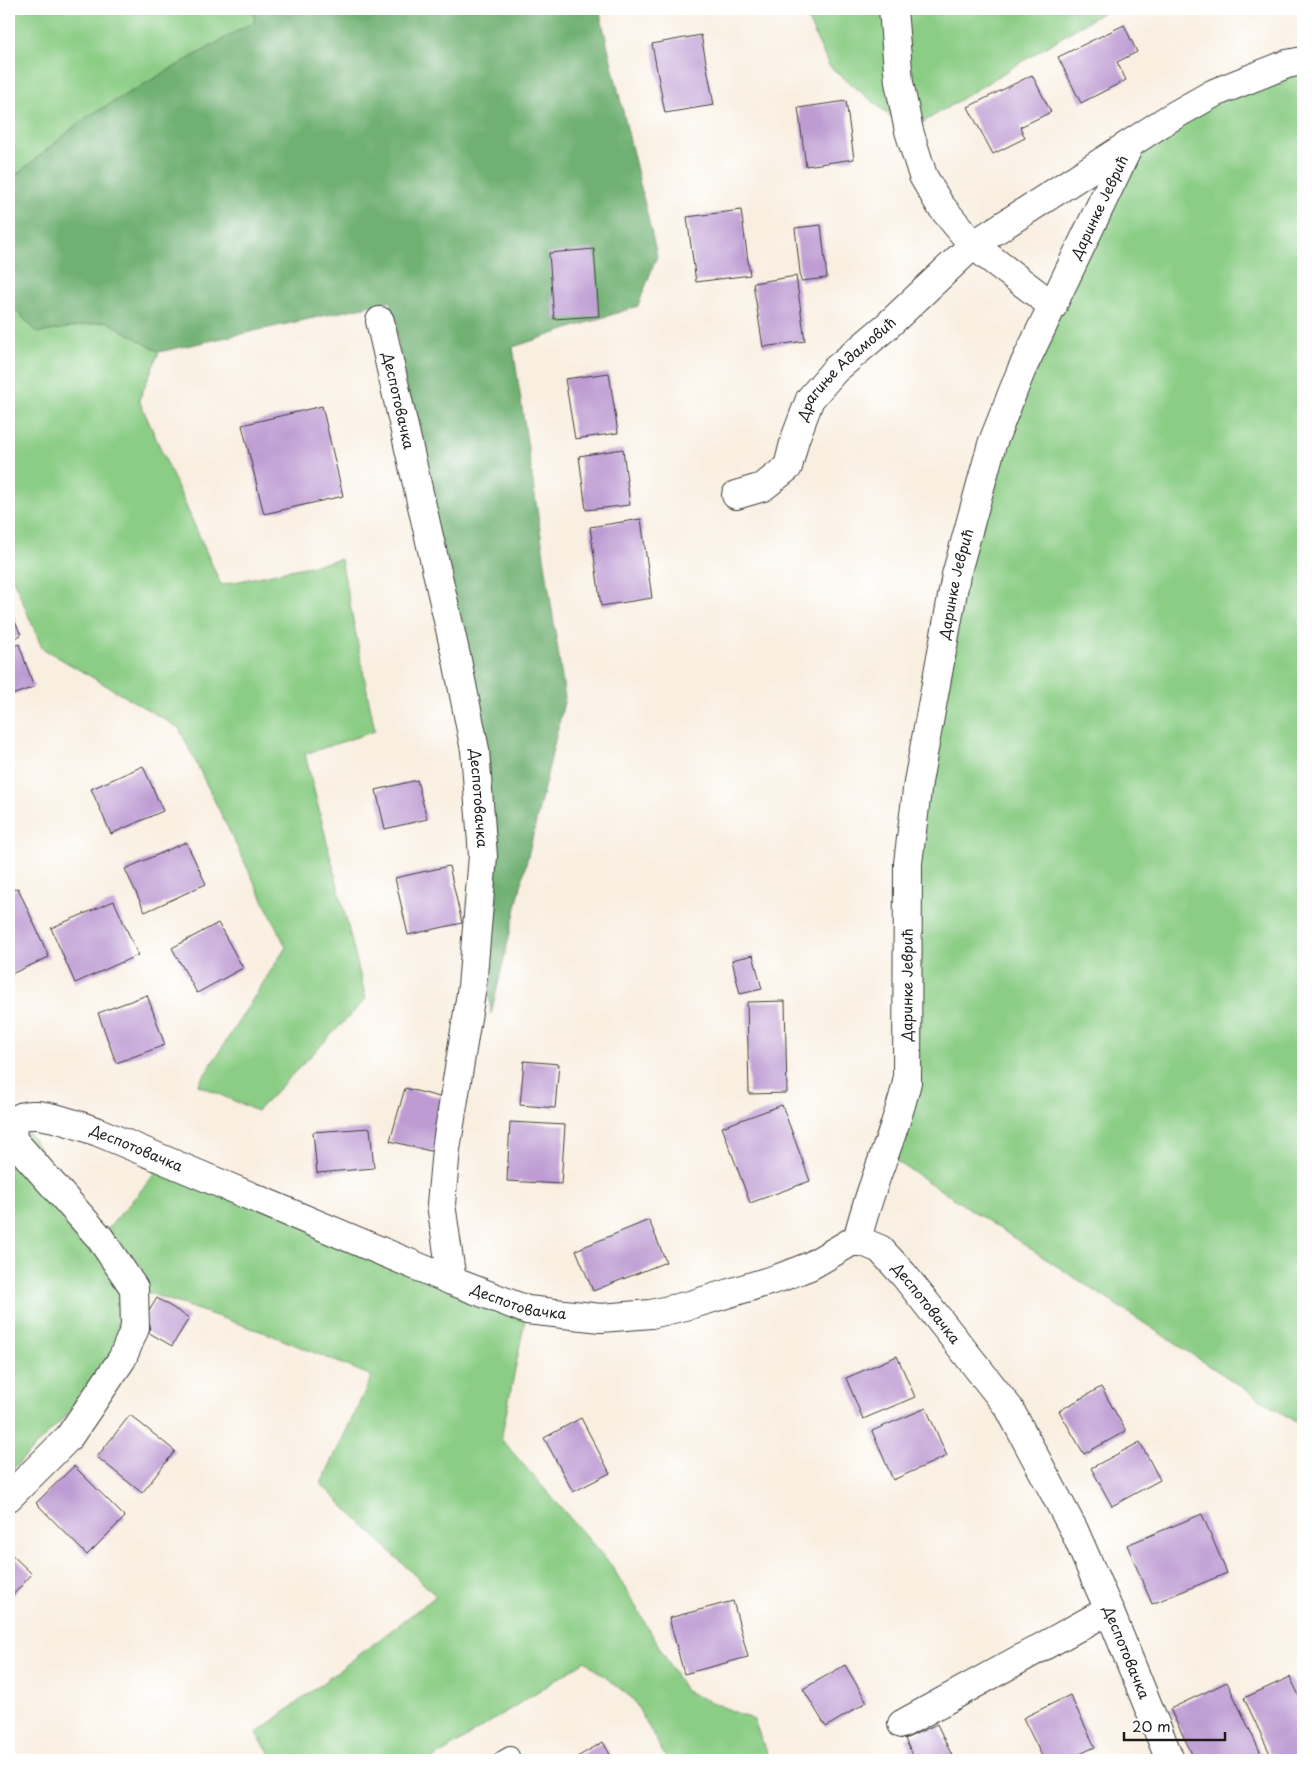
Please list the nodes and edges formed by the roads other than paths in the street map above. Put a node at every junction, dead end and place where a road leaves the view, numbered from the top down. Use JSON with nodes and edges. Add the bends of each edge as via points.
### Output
{"nodes":[{"id":1,"x":893,"y":9,"type":"edge"},
{"id":2,"x":1303,"y":61,"type":"edge"},
{"id":3,"x":1130,"y":144,"type":"junction"},
{"id":4,"x":973,"y":245,"type":"junction"},
{"id":5,"x":1053,"y":306,"type":"junction"},
{"id":6,"x":380,"y":321,"type":"dead end"},
{"id":7,"x":736,"y":495,"type":"dead end"},
{"id":8,"x":12,"y":1119,"type":"edge"},
{"id":9,"x":857,"y":1241,"type":"junction"},
{"id":10,"x":452,"y":1281,"type":"junction"},
{"id":11,"x":9,"y":1497,"type":"edge"},
{"id":12,"x":1110,"y":1610,"type":"junction"},
{"id":13,"x":902,"y":1724,"type":"dead end"},
{"id":14,"x":1170,"y":1760,"type":"edge"}],
"edges":[{"from":1,"to":4,"type":"street","via":[[898,82],[923,176],[940,205]]},
{"from":2,"to":3,"type":"street","name":"Даринке Јеврић","via":[[1214,93]]},
{"from":3,"to":4,"type":"street","name":"Драгиње Адамовић"},
{"from":3,"to":5,"type":"street","name":"Даринке Јеврић"},
{"from":4,"to":5,"type":"street"},
{"from":4,"to":7,"type":"street","name":"Драгиње Адамовић","via":[[835,370],[810,399],[788,467],[764,487]]},
{"from":5,"to":9,"type":"street","name":"Даринке Јеврић","via":[[1021,371],[992,444],[956,575],[910,833],[906,1082],[902,1105],[874,1180]]},
{"from":6,"to":10,"type":"street","name":"Деспотовачка","via":[[475,750],[483,856],[472,987],[446,1149],[441,1204]]},
{"from":8,"to":10,"type":"street","name":"Деспотовачка","via":[[33,1114],[98,1132]]},
{"from":8,"to":11,"type":"street","name":"Деспотовачка","via":[[12,1134],[19,1148],[100,1238],[134,1288],[134,1328],[122,1359],[69,1437]]},
{"from":9,"to":10,"type":"street","name":"Деспотовачка","via":[[779,1278],[651,1314],[601,1318],[527,1310]]},
{"from":9,"to":12,"type":"street","name":"Деспотовачка","via":[[880,1249],[904,1275],[1009,1408],[1074,1530]]},
{"from":12,"to":13,"type":"street"},
{"from":12,"to":14,"type":"street","name":"Деспотовачка"}]}
